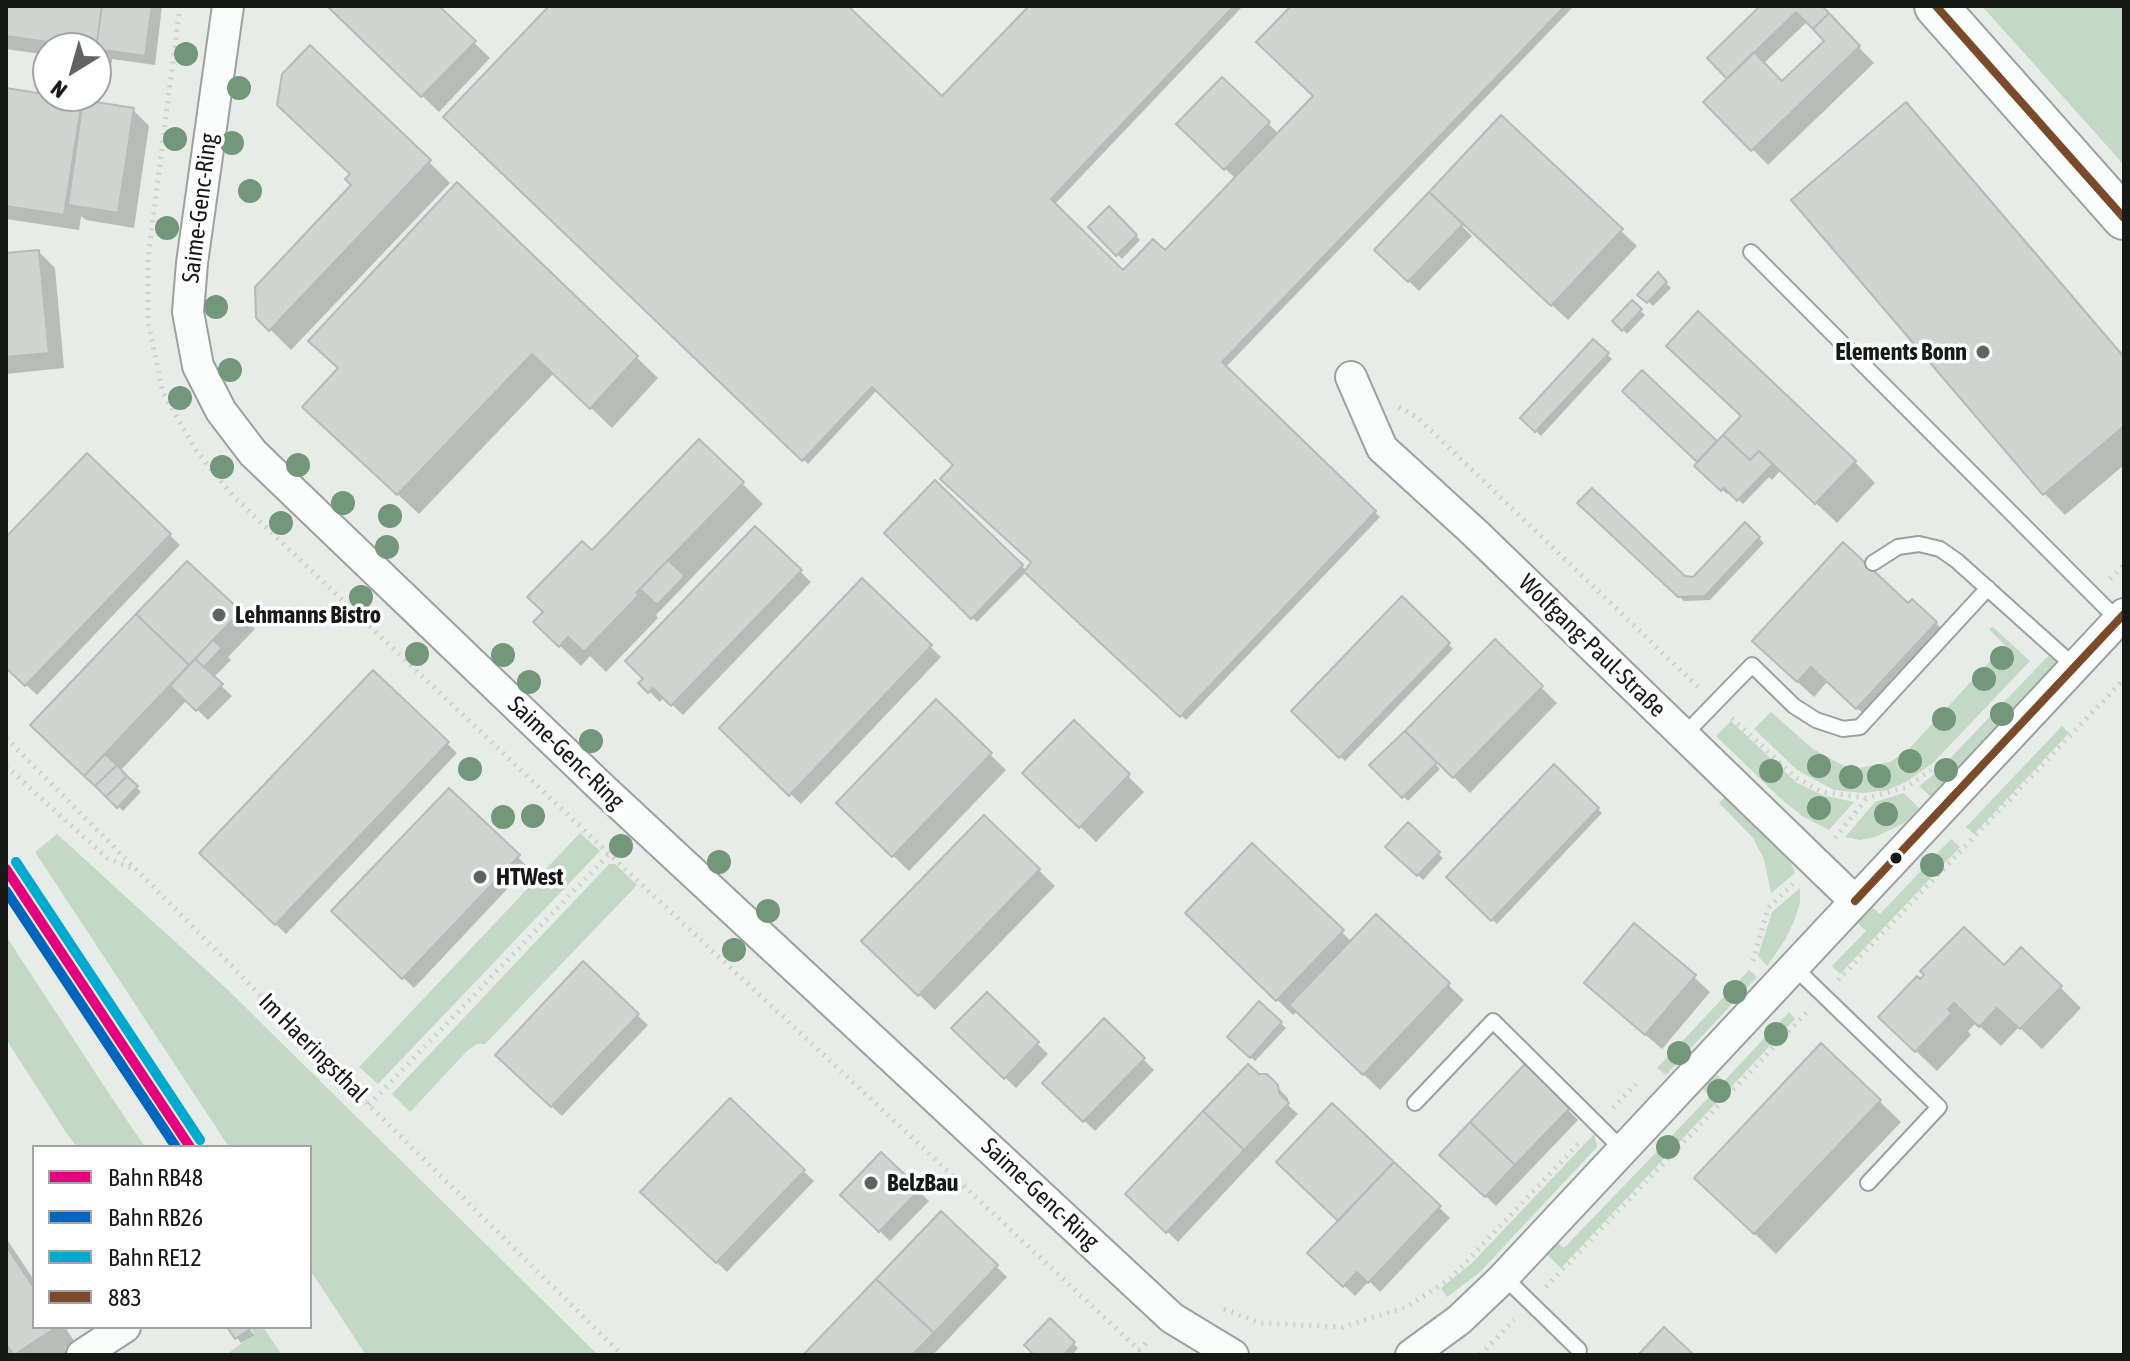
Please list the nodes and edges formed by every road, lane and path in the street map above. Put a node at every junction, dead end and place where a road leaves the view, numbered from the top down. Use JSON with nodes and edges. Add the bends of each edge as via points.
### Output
{"nodes":[{"id":1,"x":228,"y":6,"type":"edge"},
{"id":2,"x":1936,"y":6,"type":"edge"},
{"id":3,"x":2124,"y":218,"type":"edge"},
{"id":4,"x":1751,"y":252,"type":"dead end"},
{"id":5,"x":1351,"y":377,"type":"joint"},
{"id":6,"x":1873,"y":563,"type":"dead end"},
{"id":7,"x":2124,"y":565,"type":"edge"},
{"id":8,"x":1988,"y":588,"type":"junction"},
{"id":9,"x":2094,"y":596,"type":"junction"},
{"id":10,"x":2121,"y":617,"type":"edge"},
{"id":11,"x":2074,"y":666,"type":"junction"},
{"id":12,"x":2124,"y":679,"type":"edge"},
{"id":13,"x":1715,"y":703,"type":"junction"},
{"id":14,"x":1684,"y":735,"type":"junction"},
{"id":15,"x":6,"y":738,"type":"edge"},
{"id":16,"x":1937,"y":765,"type":"dead end"},
{"id":17,"x":6,"y":766,"type":"edge"},
{"id":18,"x":1867,"y":798,"type":"junction"},
{"id":19,"x":609,"y":854,"type":"dead end"},
{"id":20,"x":1815,"y":862,"type":"junction"},
{"id":21,"x":137,"y":869,"type":"junction"},
{"id":22,"x":1855,"y":901,"type":"junction"},
{"id":23,"x":1753,"y":961,"type":"junction"},
{"id":24,"x":1742,"y":972,"type":"dead end"},
{"id":25,"x":1785,"y":976,"type":"junction"},
{"id":26,"x":1823,"y":996,"type":"junction"},
{"id":27,"x":1806,"y":1014,"type":"junction"},
{"id":28,"x":1639,"y":1081,"type":"dead end"},
{"id":29,"x":1415,"y":1103,"type":"dead end"},
{"id":30,"x":369,"y":1105,"type":"junction"},
{"id":31,"x":1597,"y":1124,"type":"junction"},
{"id":32,"x":1623,"y":1150,"type":"junction"},
{"id":33,"x":1868,"y":1183,"type":"dead end"},
{"id":34,"x":1504,"y":1277,"type":"junction"},
{"id":35,"x":1531,"y":1303,"type":"junction"},
{"id":36,"x":1221,"y":1308,"type":"dead end"},
{"id":37,"x":122,"y":1329,"type":"edge"},
{"id":38,"x":1579,"y":1350,"type":"dead end"},
{"id":39,"x":82,"y":1355,"type":"edge"},
{"id":40,"x":622,"y":1355,"type":"edge"},
{"id":41,"x":1233,"y":1355,"type":"edge"},
{"id":42,"x":1411,"y":1355,"type":"edge"},
{"id":43,"x":1480,"y":1355,"type":"edge"}],
"edges":[{"from":1,"to":41,"type":"street","name":"Saime-Genc-Ring","via":[[188,312],[198,366],[221,411],[253,453],[602,788],[1172,1318]]},
{"from":2,"to":3,"type":"main road"},
{"from":4,"to":9,"type":"lane"},
{"from":5,"to":13,"type":"path","via":[[1418,418]]},
{"from":5,"to":14,"type":"street","name":"Wolfgang-Paul-Straße","via":[[1382,448]]},
{"from":6,"to":8,"type":"lane","via":[[1898,547],[1919,544],[1940,549]]},
{"from":7,"to":9,"type":"path"},
{"from":8,"to":11,"type":"lane"},
{"from":8,"to":13,"type":"lane","via":[[1860,727],[1843,729],[1816,720],[1752,665]]},
{"from":9,"to":10,"type":"lane"},
{"from":10,"to":11,"type":"street"},
{"from":11,"to":22,"type":"street"},
{"from":12,"to":26,"type":"path"},
{"from":13,"to":14,"type":"lane"},
{"from":13,"to":18,"type":"path","via":[[1795,777],[1822,792]]},
{"from":14,"to":20,"type":"street","name":"Wolfgang-Paul-Straße"},
{"from":15,"to":21,"type":"path","name":"Im Haeringsthal"},
{"from":16,"to":18,"type":"path","via":[[1907,787]]},
{"from":17,"to":21,"type":"path","via":[[107,858]]},
{"from":18,"to":20,"type":"path"},
{"from":19,"to":30,"type":"path"},
{"from":20,"to":22,"type":"street","name":"Wolfgang-Paul-Straße"},
{"from":20,"to":23,"type":"path","via":[[1768,908]]},
{"from":21,"to":30,"type":"path","name":"Im Haeringsthal"},
{"from":22,"to":25,"type":"street"},
{"from":23,"to":24,"type":"path"},
{"from":23,"to":25,"type":"path"},
{"from":25,"to":26,"type":"lane"},
{"from":25,"to":27,"type":"path"},
{"from":25,"to":32,"type":"street"},
{"from":26,"to":27,"type":"path"},
{"from":26,"to":33,"type":"lane","via":[[1939,1107]]},
{"from":27,"to":35,"type":"path"},
{"from":28,"to":31,"type":"path"},
{"from":29,"to":31,"type":"lane","via":[[1493,1021]]},
{"from":30,"to":40,"type":"path","name":"Im Haeringsthal"},
{"from":31,"to":32,"type":"lane"},
{"from":31,"to":36,"type":"path","via":[[1451,1278],[1407,1307],[1342,1327],[1260,1323]]},
{"from":32,"to":34,"type":"street"},
{"from":34,"to":35,"type":"lane"},
{"from":34,"to":42,"type":"street","via":[[1459,1320]]},
{"from":35,"to":38,"type":"lane"},
{"from":35,"to":43,"type":"path"},
{"from":37,"to":39,"type":"street"}]}
